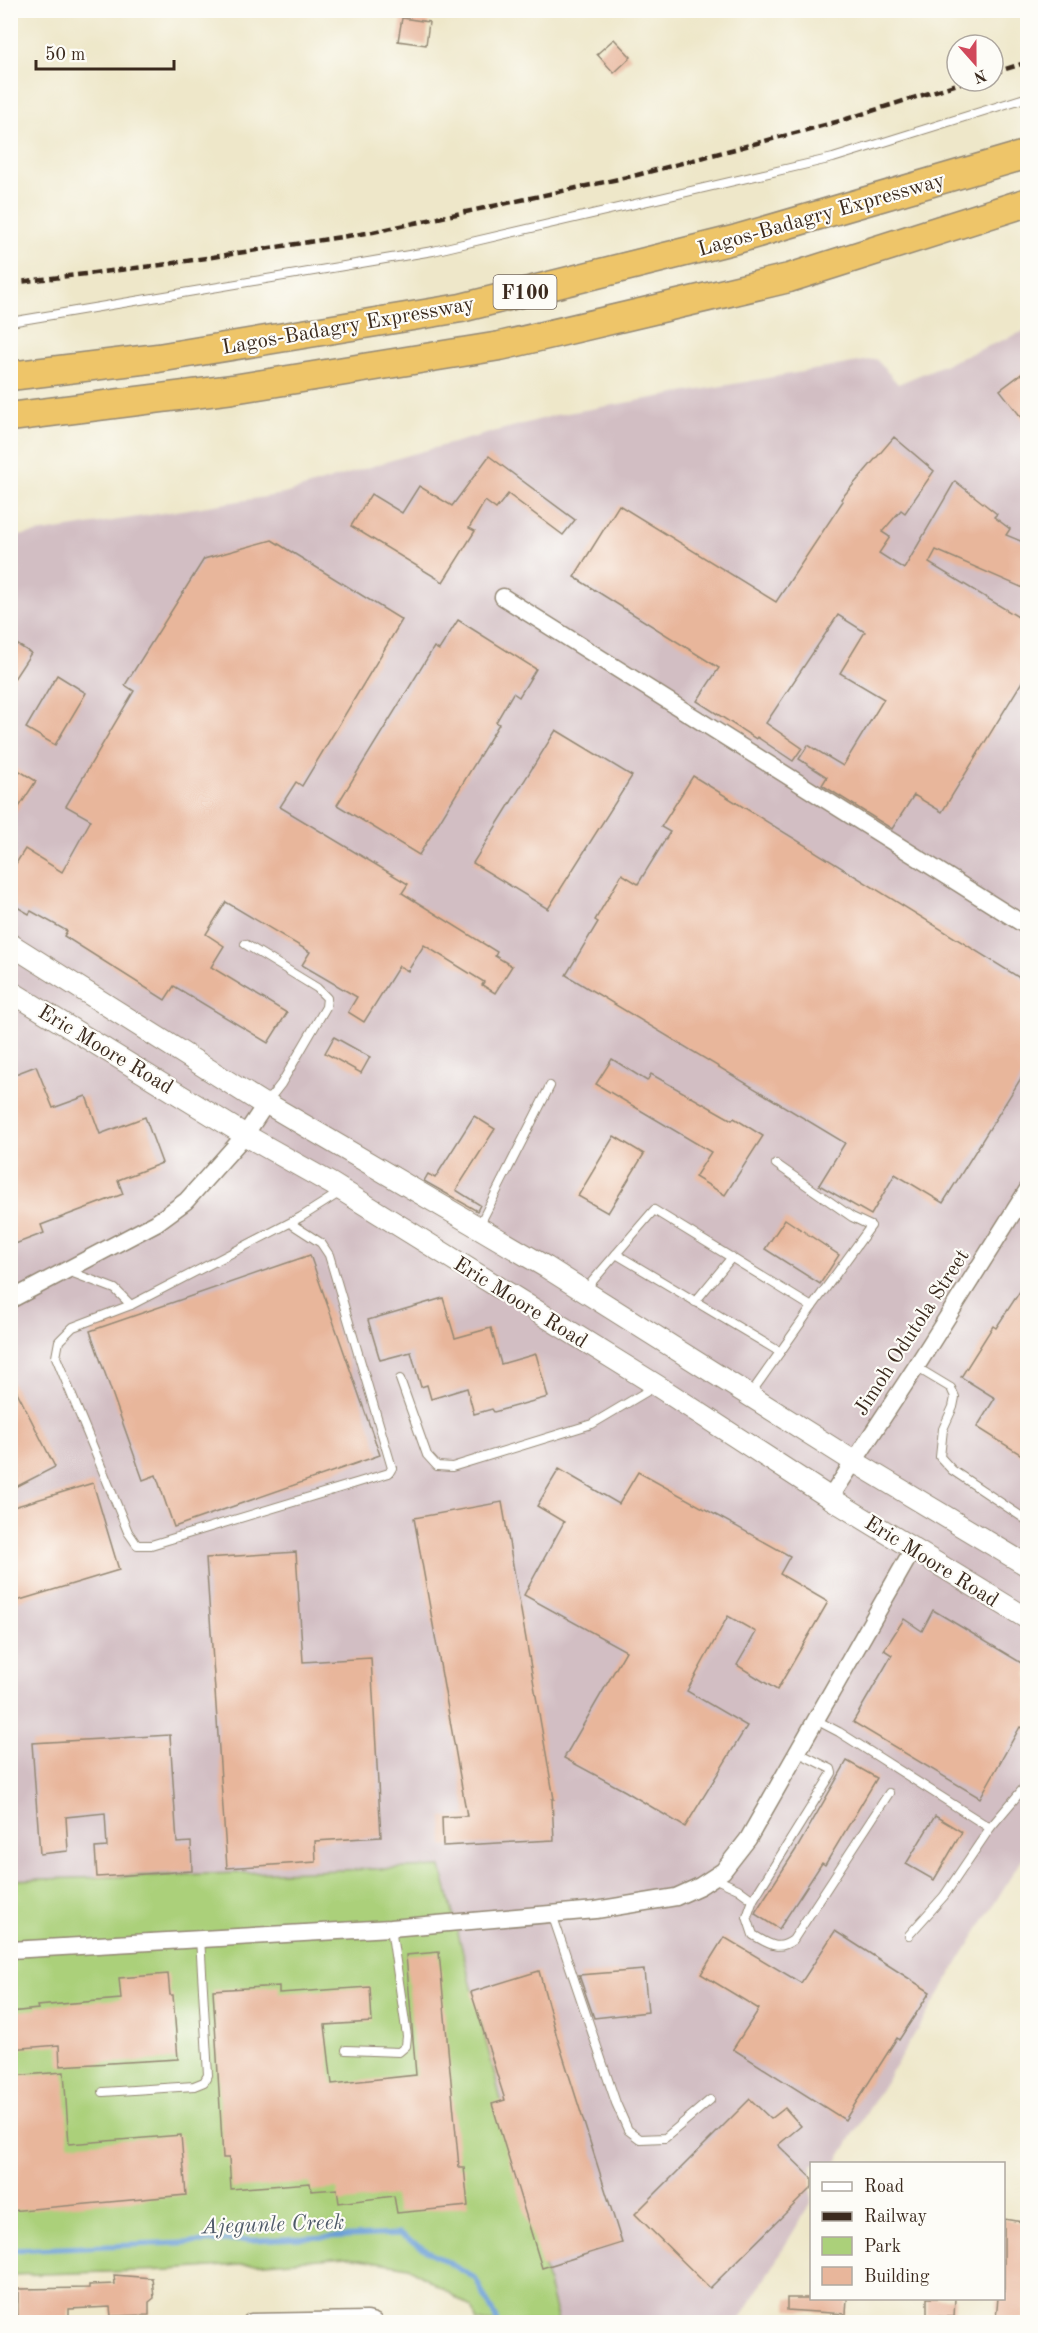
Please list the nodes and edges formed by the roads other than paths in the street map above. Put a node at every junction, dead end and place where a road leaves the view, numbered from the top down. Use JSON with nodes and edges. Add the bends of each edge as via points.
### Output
{"nodes":[{"id":1,"x":1028,"y":98,"type":"edge"},
{"id":2,"x":1028,"y":153,"type":"edge"},
{"id":3,"x":1028,"y":202,"type":"edge"},
{"id":4,"x":10,"y":322,"type":"edge"},
{"id":5,"x":10,"y":376,"type":"edge"},
{"id":6,"x":10,"y":417,"type":"edge"},
{"id":7,"x":503,"y":597,"type":"dead end"},
{"id":8,"x":1028,"y":927,"type":"edge"},
{"id":9,"x":10,"y":944,"type":"edge"},
{"id":10,"x":245,"y":944,"type":"dead end"},
{"id":11,"x":10,"y":991,"type":"edge"},
{"id":12,"x":550,"y":1086,"type":"dead end"},
{"id":13,"x":265,"y":1105,"type":"junction"},
{"id":14,"x":246,"y":1134,"type":"junction"},
{"id":15,"x":776,"y":1164,"type":"dead end"},
{"id":16,"x":1028,"y":1189,"type":"edge"},
{"id":17,"x":342,"y":1191,"type":"junction"},
{"id":18,"x":290,"y":1223,"type":"junction"},
{"id":19,"x":478,"y":1227,"type":"junction"},
{"id":20,"x":616,"y":1254,"type":"junction"},
{"id":21,"x":732,"y":1257,"type":"junction"},
{"id":22,"x":68,"y":1271,"type":"junction"},
{"id":23,"x":584,"y":1291,"type":"junction"},
{"id":24,"x":10,"y":1300,"type":"edge"},
{"id":25,"x":695,"y":1302,"type":"junction"},
{"id":26,"x":131,"y":1305,"type":"junction"},
{"id":27,"x":812,"y":1307,"type":"junction"},
{"id":28,"x":780,"y":1352,"type":"junction"},
{"id":29,"x":916,"y":1367,"type":"junction"},
{"id":30,"x":400,"y":1379,"type":"dead end"},
{"id":31,"x":656,"y":1385,"type":"junction"},
{"id":32,"x":749,"y":1396,"type":"junction"},
{"id":33,"x":854,"y":1461,"type":"junction"},
{"id":34,"x":830,"y":1498,"type":"junction"},
{"id":35,"x":1028,"y":1521,"type":"edge"},
{"id":36,"x":913,"y":1549,"type":"junction"},
{"id":37,"x":1028,"y":1566,"type":"edge"},
{"id":38,"x":1028,"y":1619,"type":"edge"},
{"id":39,"x":816,"y":1720,"type":"junction"},
{"id":40,"x":796,"y":1752,"type":"junction"},
{"id":41,"x":1028,"y":1783,"type":"edge"},
{"id":42,"x":889,"y":1793,"type":"dead end"},
{"id":43,"x":990,"y":1828,"type":"junction"},
{"id":44,"x":714,"y":1878,"type":"junction"},
{"id":45,"x":753,"y":1900,"type":"junction"},
{"id":46,"x":552,"y":1913,"type":"junction"},
{"id":47,"x":392,"y":1929,"type":"junction"},
{"id":48,"x":909,"y":1935,"type":"dead end"},
{"id":49,"x":200,"y":1938,"type":"junction"},
{"id":50,"x":10,"y":1950,"type":"edge"},
{"id":51,"x":346,"y":2050,"type":"dead end"},
{"id":52,"x":103,"y":2092,"type":"dead end"},
{"id":53,"x":710,"y":2100,"type":"dead end"},
{"id":54,"x":251,"y":2322,"type":"edge"},
{"id":55,"x":274,"y":2322,"type":"edge"},
{"id":56,"x":375,"y":2322,"type":"edge"}],
"edges":[{"from":1,"to":4,"type":"lane","via":[[833,158],[433,251]]},
{"from":2,"to":5,"type":"highway","name":"Lagos-Badagry Expressway","number":"F100","via":[[737,239],[461,308],[158,358]]},
{"from":3,"to":6,"type":"highway","name":"Lagos-Badagry Expressway","number":"F100","via":[[789,278],[500,346],[233,388]]},
{"from":7,"to":8,"type":"street"},
{"from":9,"to":13,"type":"street","name":"Eric Moore Road"},
{"from":10,"to":13,"type":"lane","via":[[327,998],[326,1007]]},
{"from":11,"to":14,"type":"street","name":"Eric Moore Road"},
{"from":12,"to":19,"type":"lane"},
{"from":13,"to":14,"type":"street"},
{"from":13,"to":19,"type":"street","name":"Eric Moore Road"},
{"from":14,"to":17,"type":"street","name":"Eric Moore Road"},
{"from":14,"to":22,"type":"street","via":[[178,1207]]},
{"from":15,"to":27,"type":"lane","via":[[871,1226]]},
{"from":16,"to":29,"type":"street","name":"Jimoh Odutola Street"},
{"from":17,"to":18,"type":"lane"},
{"from":17,"to":31,"type":"street","name":"Eric Moore Road"},
{"from":18,"to":26,"type":"lane"},
{"from":18,"to":26,"type":"lane","via":[[321,1243],[329,1255],[392,1463],[389,1473],[151,1545],[137,1545],[128,1532],[56,1357],[59,1341],[73,1327]]},
{"from":19,"to":23,"type":"street","name":"Eric Moore Road"},
{"from":20,"to":21,"type":"lane","via":[[654,1210]]},
{"from":20,"to":23,"type":"lane"},
{"from":20,"to":25,"type":"lane"},
{"from":21,"to":25,"type":"lane"},
{"from":21,"to":27,"type":"lane"},
{"from":22,"to":24,"type":"street"},
{"from":22,"to":26,"type":"lane","via":[[114,1289]]},
{"from":23,"to":32,"type":"street","name":"Eric Moore Road"},
{"from":25,"to":28,"type":"lane"},
{"from":27,"to":28,"type":"lane"},
{"from":28,"to":32,"type":"lane"},
{"from":29,"to":33,"type":"street","name":"Jimoh Odutola Street"},
{"from":29,"to":35,"type":"lane","via":[[951,1388],[955,1397],[943,1429],[940,1457],[952,1470]]},
{"from":30,"to":31,"type":"lane","via":[[426,1455],[437,1466],[452,1467],[592,1424]]},
{"from":31,"to":34,"type":"street","name":"Eric Moore Road"},
{"from":32,"to":33,"type":"street","name":"Eric Moore Road"},
{"from":33,"to":34,"type":"street","name":"Jimoh Odutola Street"},
{"from":33,"to":37,"type":"street","name":"Eric Moore Road"},
{"from":34,"to":36,"type":"street","name":"Eric Moore Road"},
{"from":36,"to":38,"type":"street","name":"Eric Moore Road"},
{"from":36,"to":39,"type":"street"},
{"from":39,"to":40,"type":"street"},
{"from":39,"to":43,"type":"lane"},
{"from":40,"to":44,"type":"street","via":[[748,1839]]},
{"from":40,"to":45,"type":"lane","via":[[832,1773]]},
{"from":41,"to":43,"type":"lane"},
{"from":42,"to":45,"type":"lane","via":[[793,1940],[785,1946],[774,1946],[753,1935],[747,1917]]},
{"from":43,"to":48,"type":"lane","via":[[944,1896]]},
{"from":44,"to":45,"type":"lane"},
{"from":44,"to":46,"type":"street","via":[[676,1897]]},
{"from":46,"to":47,"type":"street"},
{"from":46,"to":53,"type":"lane","via":[[628,2130],[640,2139],[665,2138]]},
{"from":47,"to":49,"type":"street"},
{"from":47,"to":51,"type":"lane","via":[[406,2046],[399,2052]]},
{"from":49,"to":50,"type":"street"},
{"from":49,"to":52,"type":"lane","via":[[208,2074],[204,2082]]},
{"from":54,"to":55,"type":"street"},
{"from":55,"to":56,"type":"street"}]}
